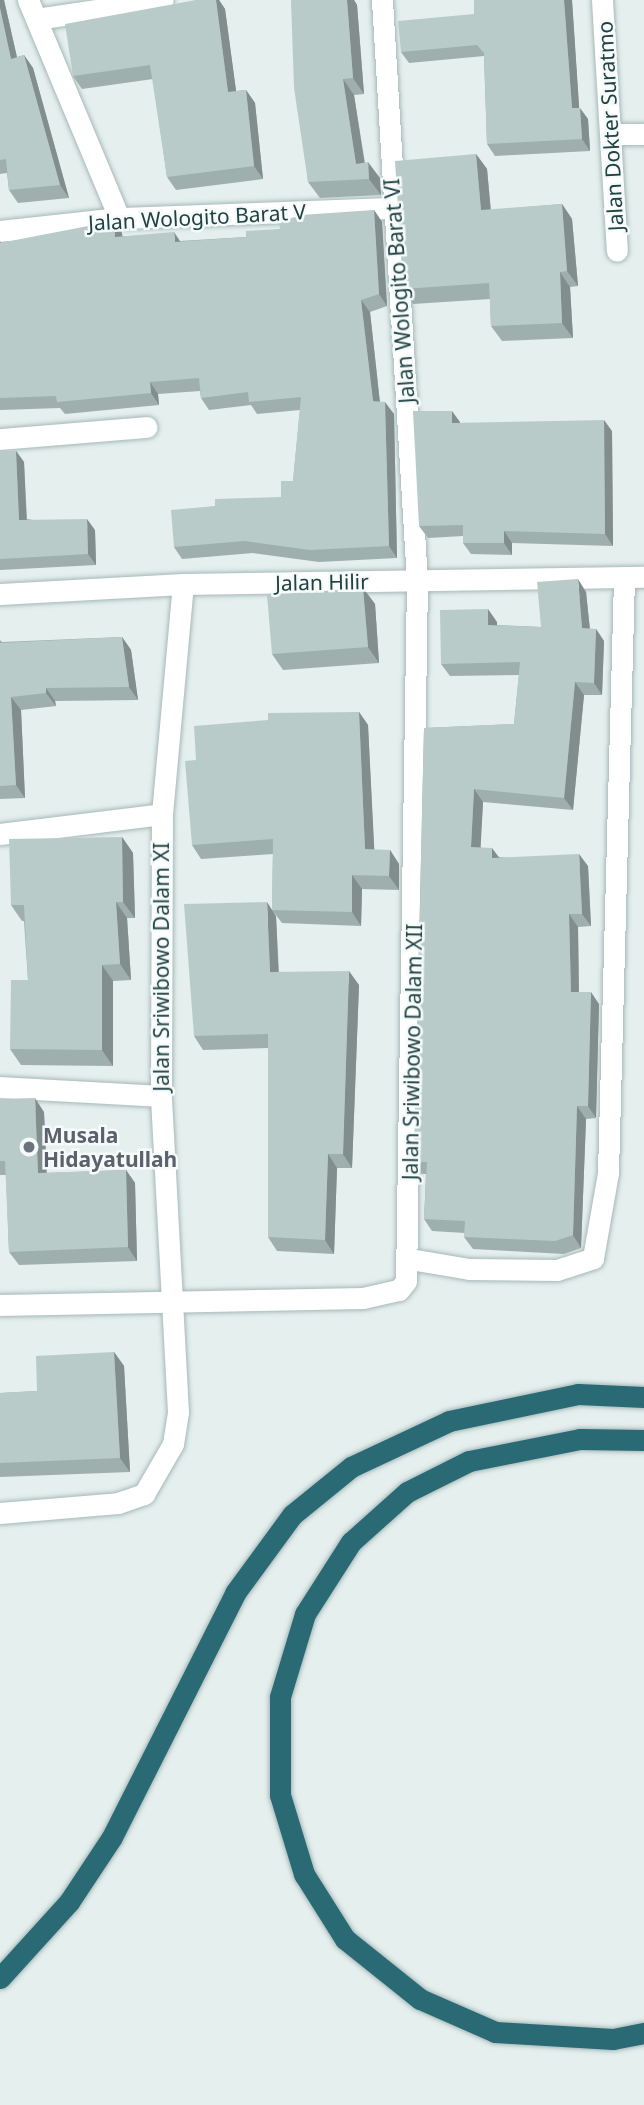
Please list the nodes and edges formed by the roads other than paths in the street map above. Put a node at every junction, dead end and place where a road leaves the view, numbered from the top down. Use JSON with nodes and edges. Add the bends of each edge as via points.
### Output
{"nodes":[{"id":1,"x":163,"y":0,"type":"edge"},
{"id":2,"x":382,"y":0,"type":"edge"},
{"id":3,"x":602,"y":0,"type":"edge"},
{"id":4,"x":32,"y":9,"type":"edge"},
{"id":5,"x":612,"y":134,"type":"junction"},
{"id":6,"x":644,"y":134,"type":"edge"},
{"id":7,"x":394,"y":208,"type":"junction"},
{"id":8,"x":119,"y":218,"type":"junction"},
{"id":9,"x":0,"y":230,"type":"edge"},
{"id":10,"x":617,"y":251,"type":"dead end"},
{"id":11,"x":147,"y":427,"type":"dead end"},
{"id":12,"x":0,"y":439,"type":"edge"},
{"id":13,"x":634,"y":577,"type":"edge"},
{"id":14,"x":417,"y":581,"type":"junction"},
{"id":15,"x":183,"y":584,"type":"junction"},
{"id":16,"x":0,"y":594,"type":"edge"},
{"id":17,"x":162,"y":814,"type":"junction"},
{"id":18,"x":0,"y":834,"type":"edge"},
{"id":19,"x":0,"y":1087,"type":"edge"},
{"id":20,"x":161,"y":1096,"type":"junction"},
{"id":21,"x":410,"y":1259,"type":"junction"},
{"id":22,"x":170,"y":1298,"type":"junction"},
{"id":23,"x":0,"y":1305,"type":"edge"},
{"id":24,"x":644,"y":1397,"type":"edge"},
{"id":25,"x":644,"y":1440,"type":"edge"},
{"id":26,"x":0,"y":1513,"type":"edge"},
{"id":27,"x":0,"y":1978,"type":"edge"},
{"id":28,"x":644,"y":2033,"type":"edge"}],
"edges":[{"from":1,"to":4,"type":"street"},
{"from":2,"to":7,"type":"street","name":"Jalan Wologito Barat VI"},
{"from":3,"to":5,"type":"street","name":"Jalan Dokter Suratmo"},
{"from":4,"to":8,"type":"street"},
{"from":5,"to":6,"type":"street"},
{"from":5,"to":10,"type":"street","name":"Jalan Dokter Suratmo"},
{"from":7,"to":8,"type":"street","name":"Jalan Wologito Barat V"},
{"from":7,"to":14,"type":"street","name":"Jalan Wologito Barat VI"},
{"from":8,"to":9,"type":"street","name":"Jalan Wologito Barat V"},
{"from":11,"to":12,"type":"street"},
{"from":13,"to":14,"type":"street","name":"Jalan Hilir"},
{"from":13,"to":21,"type":"street","via":[[608,1172],[593,1258],[557,1270],[469,1269]]},
{"from":14,"to":15,"type":"street","name":"Jalan Hilir"},
{"from":14,"to":21,"type":"street","name":"Jalan Sriwibowo Dalam XII"},
{"from":15,"to":16,"type":"street","name":"Jalan Hilir"},
{"from":15,"to":17,"type":"street","name":"Jalan Sriwibowo Dalam XI"},
{"from":17,"to":18,"type":"street"},
{"from":17,"to":20,"type":"street","name":"Jalan Sriwibowo Dalam XI"},
{"from":19,"to":20,"type":"street"},
{"from":20,"to":22,"type":"street","name":"Jalan Sriwibowo Dalam XI"},
{"from":21,"to":22,"type":"street","name":"Jalan Sriwibowo Dalam XII","via":[[406,1281],[383,1296]]},
{"from":22,"to":23,"type":"street","name":"Jalan Sriwibowo Dalam XII"},
{"from":22,"to":26,"type":"street","name":"Jalan Sriwibowo Dalam XI","via":[[178,1412],[160,1475],[144,1494],[118,1503]]},
{"from":24,"to":27,"type":"highway","via":[[578,1394],[449,1420],[351,1467],[292,1515],[235,1593],[112,1837],[69,1902]]},
{"from":25,"to":28,"type":"highway","via":[[580,1439],[469,1461],[407,1492],[351,1542],[305,1614],[280,1697],[280,1795],[304,1874],[345,1939],[420,1999],[495,2032],[613,2039]]}]}
